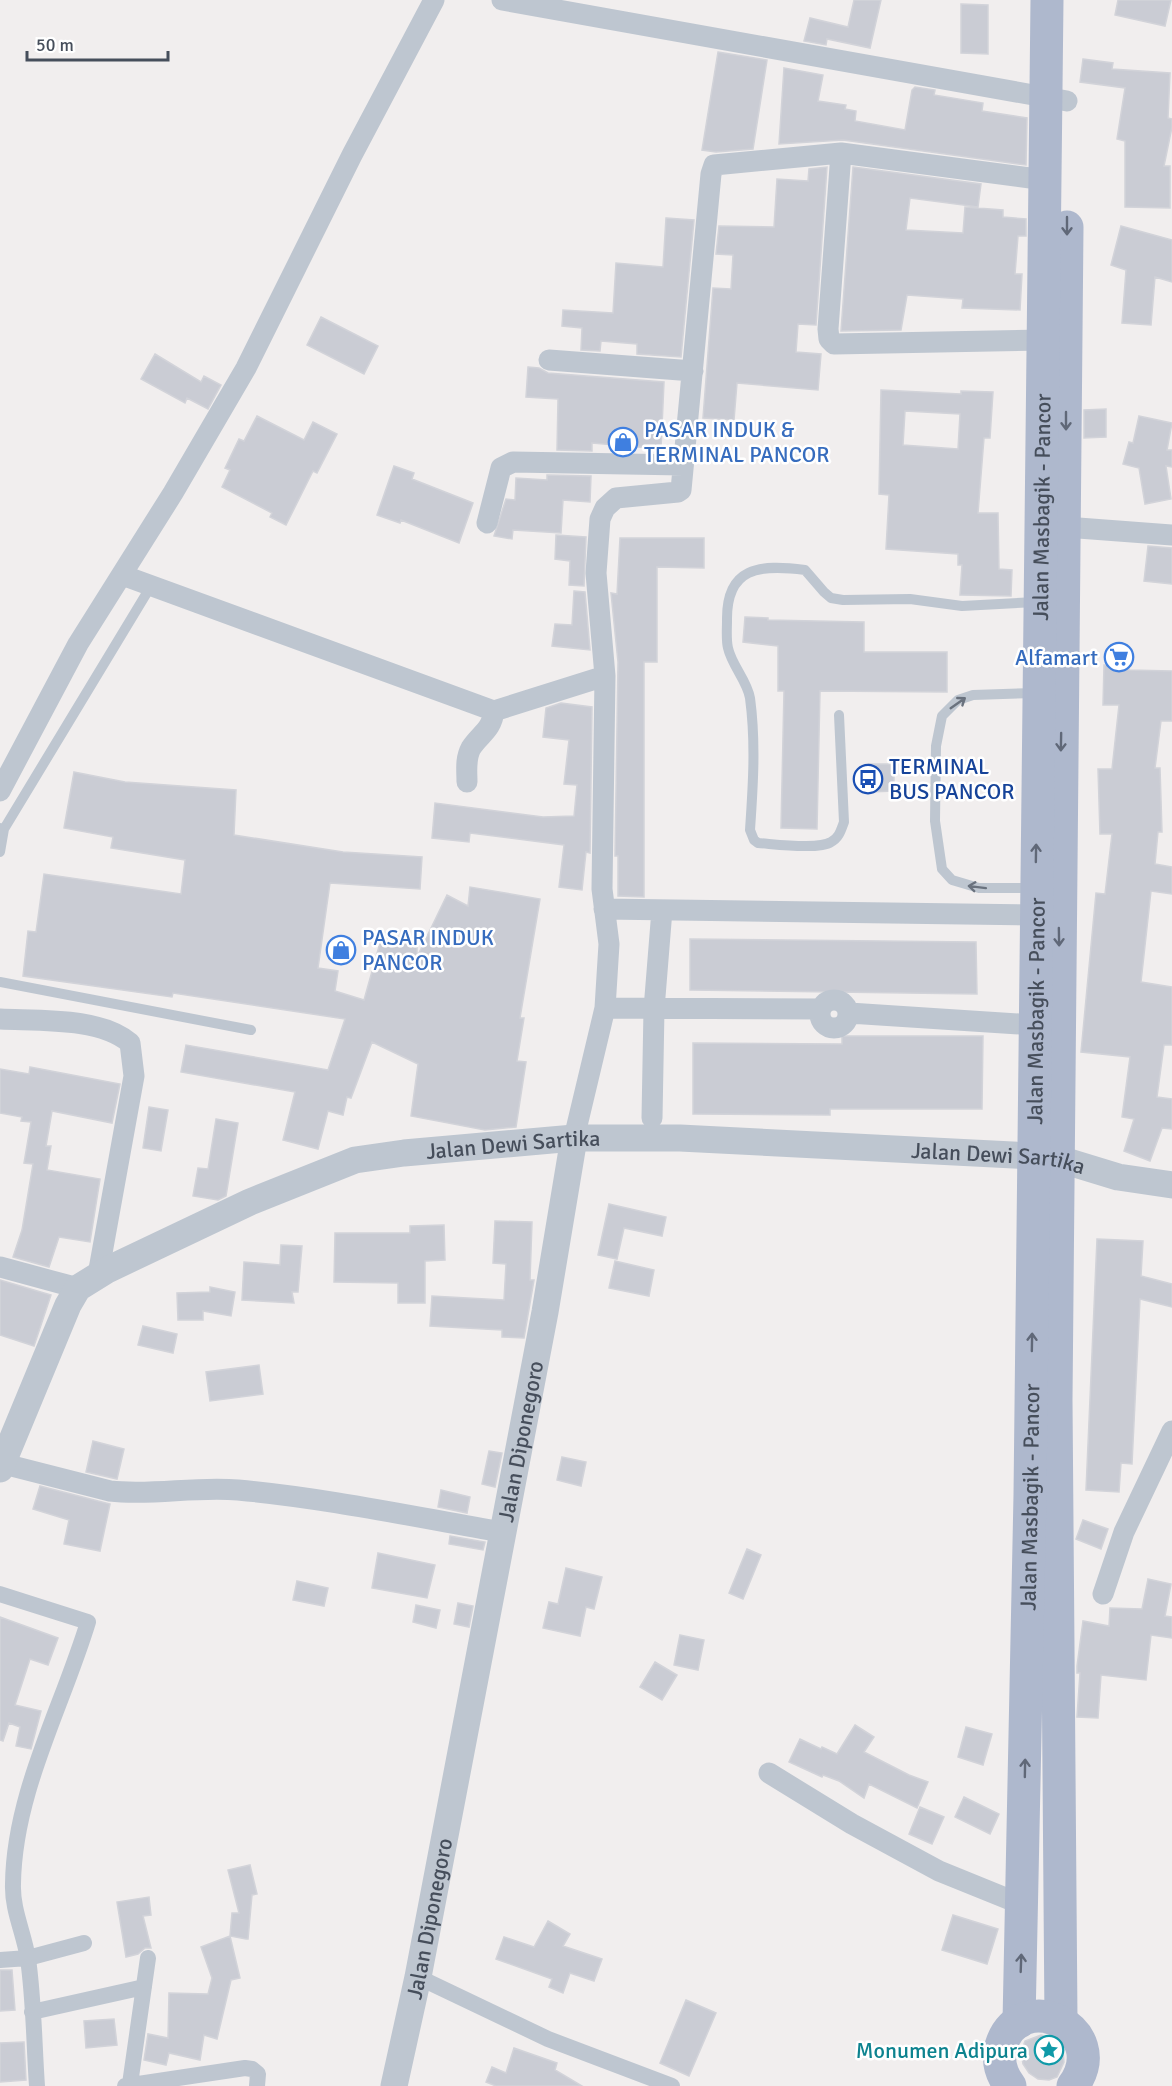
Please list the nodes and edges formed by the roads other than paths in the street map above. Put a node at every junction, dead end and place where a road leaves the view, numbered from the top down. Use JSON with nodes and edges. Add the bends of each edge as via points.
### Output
{"nodes":[{"id":1,"x":434,"y":0,"type":"edge"},
{"id":2,"x":502,"y":0,"type":"edge"},
{"id":3,"x":1047,"y":0,"type":"edge"},
{"id":4,"x":1069,"y":0,"type":"edge"},
{"id":5,"x":1057,"y":99,"type":"junction"},
{"id":6,"x":841,"y":153,"type":"junction"},
{"id":7,"x":1045,"y":180,"type":"junction"},
{"id":8,"x":1043,"y":340,"type":"junction"},
{"id":9,"x":549,"y":360,"type":"dead end"},
{"id":10,"x":693,"y":371,"type":"junction"},
{"id":11,"x":683,"y":465,"type":"junction"},
{"id":12,"x":488,"y":523,"type":"dead end"},
{"id":13,"x":1065,"y":527,"type":"junction"},
{"id":14,"x":1172,"y":535,"type":"edge"},
{"id":15,"x":122,"y":575,"type":"junction"},
{"id":16,"x":151,"y":586,"type":"junction"},
{"id":17,"x":1051,"y":603,"type":"junction"},
{"id":18,"x":605,"y":676,"type":"junction"},
{"id":19,"x":1050,"y":693,"type":"junction"},
{"id":20,"x":494,"y":711,"type":"junction"},
{"id":21,"x":839,"y":715,"type":"dead end"},
{"id":22,"x":467,"y":782,"type":"dead end"},
{"id":23,"x":0,"y":791,"type":"edge"},
{"id":24,"x":2,"y":828,"type":"edge"},
{"id":25,"x":0,"y":852,"type":"edge"},
{"id":26,"x":1043,"y":897,"type":"junction"},
{"id":27,"x":604,"y":909,"type":"junction"},
{"id":28,"x":662,"y":910,"type":"junction"},
{"id":29,"x":0,"y":982,"type":"edge"},
{"id":30,"x":605,"y":1008,"type":"junction"},
{"id":31,"x":654,"y":1010,"type":"junction"},
{"id":32,"x":0,"y":1019,"type":"edge"},
{"id":33,"x":1034,"y":1025,"type":"junction"},
{"id":34,"x":251,"y":1030,"type":"dead end"},
{"id":35,"x":652,"y":1118,"type":"dead end"},
{"id":36,"x":574,"y":1138,"type":"junction"},
{"id":37,"x":1046,"y":1157,"type":"junction"},
{"id":38,"x":1172,"y":1185,"type":"edge"},
{"id":39,"x":0,"y":1267,"type":"edge"},
{"id":40,"x":88,"y":1282,"type":"junction"},
{"id":41,"x":1172,"y":1431,"type":"edge"},
{"id":42,"x":2,"y":1466,"type":"edge"},
{"id":43,"x":502,"y":1532,"type":"junction"},
{"id":44,"x":0,"y":1594,"type":"edge"},
{"id":45,"x":1103,"y":1594,"type":"dead end"},
{"id":46,"x":769,"y":1773,"type":"dead end"},
{"id":47,"x":1023,"y":1905,"type":"junction"},
{"id":48,"x":84,"y":1943,"type":"dead end"},
{"id":49,"x":28,"y":1958,"type":"junction"},
{"id":50,"x":148,"y":1958,"type":"dead end"},
{"id":51,"x":0,"y":1960,"type":"edge"},
{"id":52,"x":418,"y":1977,"type":"junction"},
{"id":53,"x":144,"y":1987,"type":"junction"},
{"id":54,"x":32,"y":2012,"type":"junction"},
{"id":55,"x":1060,"y":2021,"type":"junction"},
{"id":56,"x":1019,"y":2022,"type":"junction"},
{"id":57,"x":1077,"y":2083,"type":"edge"},
{"id":58,"x":128,"y":2085,"type":"edge"},
{"id":59,"x":37,"y":2086,"type":"edge"},
{"id":60,"x":257,"y":2086,"type":"edge"},
{"id":61,"x":394,"y":2086,"type":"edge"},
{"id":62,"x":672,"y":2086,"type":"edge"},
{"id":63,"x":1010,"y":2086,"type":"edge"}],
"edges":[{"from":1,"to":15,"type":"street","via":[[246,368]]},
{"from":2,"to":5,"type":"street"},
{"from":3,"to":5,"type":"main road","name":"Jalan Masbagik - Pancor"},
{"from":4,"to":5,"type":"main road","name":"Jalan Masbagik - Pancor"},
{"from":5,"to":7,"type":"main road","name":"Jalan Masbagik - Pancor"},
{"from":5,"to":13,"type":"main road","name":"Jalan Masbagik - Pancor","one_way":true},
{"from":6,"to":7,"type":"street"},
{"from":6,"to":8,"type":"street","via":[[828,329],[834,345]]},
{"from":6,"to":10,"type":"street","via":[[714,165]]},
{"from":7,"to":8,"type":"main road","name":"Jalan Masbagik - Pancor"},
{"from":8,"to":17,"type":"main road","name":"Jalan Masbagik - Pancor"},
{"from":9,"to":10,"type":"street"},
{"from":10,"to":11,"type":"street"},
{"from":11,"to":12,"type":"street","via":[[513,462],[501,468]]},
{"from":11,"to":18,"type":"street","name":"Jalan Diponegoro","via":[[680,492],[616,498],[600,519],[596,573]]},
{"from":13,"to":14,"type":"street"},
{"from":13,"to":17,"type":"main road","name":"Jalan Masbagik - Pancor"},
{"from":15,"to":16,"type":"street"},
{"from":15,"to":23,"type":"street","via":[[78,644]]},
{"from":16,"to":20,"type":"street"},
{"from":16,"to":24,"type":"lane"},
{"from":17,"to":19,"type":"main road","name":"Jalan Masbagik - Pancor"},
{"from":17,"to":21,"type":"lane","via":[[962,606],[910,600],[843,600],[831,598],[805,570],[774,569],[741,576],[729,591],[728,648],[749,693],[755,757],[750,830],[753,840],[818,845],[830,843],[838,836],[844,822]]},
{"from":18,"to":20,"type":"street"},
{"from":18,"to":27,"type":"street","name":"Jalan Diponegoro","via":[[601,832]]},
{"from":19,"to":26,"type":"main road","name":"Jalan Masbagik - Pancor"},
{"from":26,"to":19,"type":"lane","one_way":true,"via":[[980,888],[952,880],[942,869],[935,821],[936,746],[942,716],[958,700],[973,695]]},
{"from":20,"to":22,"type":"street","via":[[487,733],[471,748],[466,762]]},
{"from":24,"to":25,"type":"lane"},
{"from":26,"to":28,"type":"street"},
{"from":26,"to":33,"type":"main road","name":"Jalan Masbagik - Pancor"},
{"from":26,"to":37,"type":"main road","name":"Jalan Masbagik - Pancor","one_way":true},
{"from":27,"to":28,"type":"street"},
{"from":27,"to":30,"type":"street","name":"Jalan Diponegoro","via":[[609,944]]},
{"from":28,"to":31,"type":"street"},
{"from":29,"to":34,"type":"lane"},
{"from":30,"to":31,"type":"street"},
{"from":30,"to":36,"type":"street","name":"Jalan Diponegoro"},
{"from":31,"to":33,"type":"street","via":[[821,1009],[822,1022],[832,1028],[844,1024],[849,1013]]},
{"from":31,"to":35,"type":"street"},
{"from":32,"to":40,"type":"street","via":[[73,1023],[120,1034],[130,1042],[134,1076]]},
{"from":33,"to":37,"type":"main road","name":"Jalan Masbagik - Pancor"},
{"from":36,"to":37,"type":"street","name":"Jalan Dewi Sartika","via":[[680,1138]]},
{"from":36,"to":40,"type":"street","name":"Jalan Dewi Sartika","via":[[356,1160],[250,1202]]},
{"from":36,"to":43,"type":"street","name":"Jalan Diponegoro"},
{"from":37,"to":38,"type":"street","name":"Jalan Dewi Sartika","via":[[1118,1177]]},
{"from":47,"to":37,"type":"main road","name":"Jalan Masbagik - Pancor","one_way":true},
{"from":37,"to":55,"type":"main road","name":"Jalan Masbagik - Pancor"},
{"from":39,"to":40,"type":"street"},
{"from":40,"to":42,"type":"street","via":[[68,1305]]},
{"from":41,"to":45,"type":"street","via":[[1124,1532]]},
{"from":42,"to":43,"type":"street","via":[[110,1491],[237,1490]]},
{"from":43,"to":52,"type":"street","name":"Jalan Diponegoro"},
{"from":44,"to":49,"type":"street","via":[[88,1622],[35,1771],[18,1836],[13,1901]]},
{"from":46,"to":47,"type":"street","via":[[939,1871]]},
{"from":56,"to":47,"type":"main road","name":"Jalan Masbagik - Pancor","one_way":true},
{"from":48,"to":49,"type":"street"},
{"from":49,"to":51,"type":"street"},
{"from":49,"to":54,"type":"street"},
{"from":50,"to":53,"type":"street"},
{"from":52,"to":61,"type":"street","name":"Jalan Diponegoro"},
{"from":52,"to":62,"type":"street","via":[[548,2039]]},
{"from":53,"to":54,"type":"street"},
{"from":53,"to":58,"type":"street"},
{"from":54,"to":59,"type":"street"},
{"from":55,"to":56,"type":"main road","via":[[1035,2016]]},
{"from":55,"to":57,"type":"main road","via":[[1070,2027],[1082,2046]]},
{"from":56,"to":63,"type":"main road","via":[[1003,2039],[1000,2050],[1002,2074]]},
{"from":58,"to":60,"type":"street","via":[[245,2068],[258,2074]]}]}
